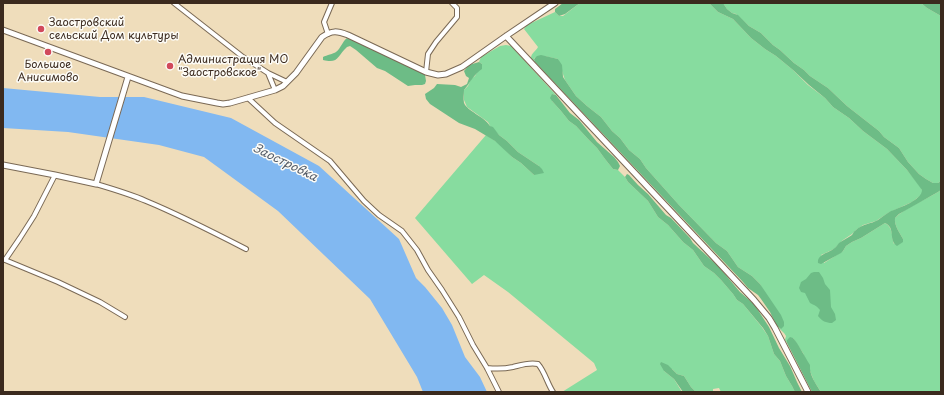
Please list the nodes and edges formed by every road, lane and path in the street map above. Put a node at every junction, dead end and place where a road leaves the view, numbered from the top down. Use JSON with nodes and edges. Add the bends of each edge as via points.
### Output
{"nodes":[{"id":1,"x":174,"y":3,"type":"edge"},
{"id":2,"x":332,"y":3,"type":"edge"},
{"id":3,"x":452,"y":3,"type":"edge"},
{"id":4,"x":555,"y":3,"type":"edge"},
{"id":5,"x":3,"y":30,"type":"edge"},
{"id":6,"x":328,"y":34,"type":"junction"},
{"id":7,"x":506,"y":36,"type":"junction"},
{"id":8,"x":426,"y":72,"type":"junction"},
{"id":9,"x":268,"y":73,"type":"junction"},
{"id":10,"x":128,"y":76,"type":"junction"},
{"id":11,"x":287,"y":82,"type":"junction"},
{"id":12,"x":276,"y":90,"type":"junction"},
{"id":13,"x":248,"y":98,"type":"junction"},
{"id":14,"x":3,"y":165,"type":"edge"},
{"id":15,"x":55,"y":174,"type":"junction"},
{"id":16,"x":96,"y":184,"type":"junction"},
{"id":17,"x":246,"y":249,"type":"dead end"},
{"id":18,"x":4,"y":260,"type":"edge"},
{"id":19,"x":126,"y":317,"type":"dead end"},
{"id":20,"x":487,"y":368,"type":"junction"},
{"id":21,"x":499,"y":392,"type":"edge"},
{"id":22,"x":553,"y":392,"type":"edge"},
{"id":23,"x":808,"y":392,"type":"edge"}],
"edges":[{"from":1,"to":9,"type":"street","via":[[243,57]]},
{"from":2,"to":6,"type":"street","via":[[324,22]]},
{"from":3,"to":8,"type":"street","via":[[457,8],[457,17],[428,54]]},
{"from":4,"to":7,"type":"street"},
{"from":5,"to":10,"type":"street"},
{"from":6,"to":8,"type":"street","via":[[334,32],[348,35]]},
{"from":6,"to":11,"type":"street","via":[[322,37]]},
{"from":7,"to":8,"type":"street","via":[[453,72],[438,75]]},
{"from":7,"to":23,"type":"street","via":[[754,300],[772,323]]},
{"from":9,"to":11,"type":"street"},
{"from":9,"to":12,"type":"street"},
{"from":10,"to":13,"type":"street","via":[[182,96],[216,103],[230,103]]},
{"from":10,"to":16,"type":"street"},
{"from":11,"to":12,"type":"street"},
{"from":12,"to":13,"type":"street"},
{"from":13,"to":20,"type":"street","via":[[275,123],[330,161],[364,201],[402,231],[417,250],[459,317]]},
{"from":14,"to":15,"type":"street"},
{"from":15,"to":16,"type":"street"},
{"from":15,"to":18,"type":"street","via":[[34,216]]},
{"from":16,"to":17,"type":"street","via":[[166,209]]},
{"from":18,"to":19,"type":"street","via":[[58,282]]},
{"from":20,"to":21,"type":"street"},
{"from":20,"to":22,"type":"street","via":[[499,370],[538,364]]}]}
